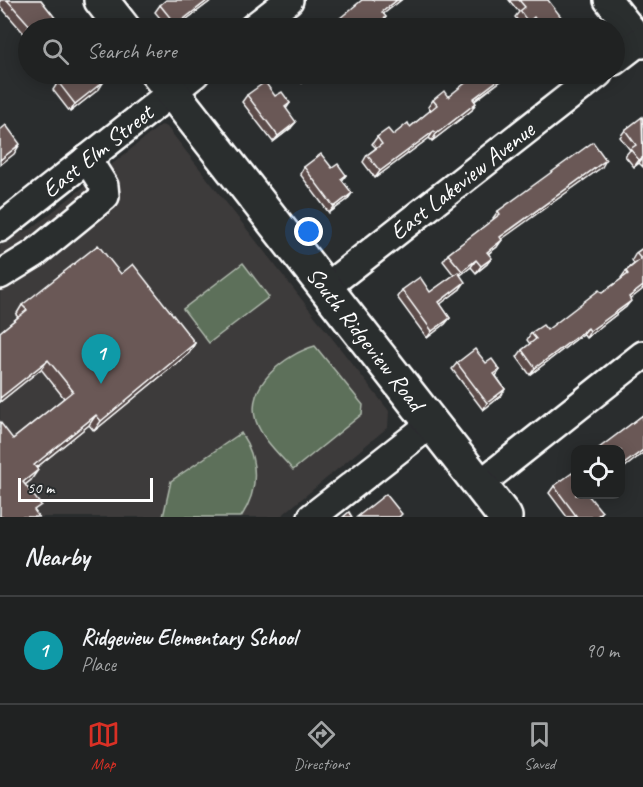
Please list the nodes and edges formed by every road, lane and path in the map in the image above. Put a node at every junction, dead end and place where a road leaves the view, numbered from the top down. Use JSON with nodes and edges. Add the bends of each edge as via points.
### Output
{"nodes":[{"id":1,"x":101,"y":0,"type":"edge"},
{"id":2,"x":289,"y":0,"type":"edge"},
{"id":3,"x":608,"y":0,"type":"edge"},
{"id":4,"x":115,"y":18,"type":"edge"},
{"id":5,"x":266,"y":18,"type":"edge"},
{"id":6,"x":622,"y":18,"type":"edge"},
{"id":7,"x":625,"y":22,"type":"edge"},
{"id":8,"x":642,"y":43,"type":"edge"},
{"id":9,"x":625,"y":54,"type":"edge"},
{"id":10,"x":171,"y":84,"type":"edge"},
{"id":11,"x":178,"y":84,"type":"edge"},
{"id":12,"x":585,"y":84,"type":"edge"},
{"id":13,"x":87,"y":159,"type":"junction"},
{"id":14,"x":0,"y":228,"type":"edge"},
{"id":15,"x":0,"y":275,"type":"edge"},
{"id":16,"x":326,"y":288,"type":"junction"},
{"id":17,"x":643,"y":354,"type":"edge"},
{"id":18,"x":432,"y":423,"type":"junction"},
{"id":19,"x":480,"y":484,"type":"junction"},
{"id":20,"x":312,"y":517,"type":"edge"},
{"id":21,"x":505,"y":517,"type":"edge"}],
"edges":[{"from":1,"to":4,"type":"main road"},
{"from":2,"to":5,"type":"street"},
{"from":3,"to":6,"type":"street"},
{"from":7,"to":8,"type":"street"},
{"from":8,"to":9,"type":"street"},
{"from":10,"to":13,"type":"street","name":"East Elm Street"},
{"from":11,"to":16,"type":"main road","name":"South Ridgeview Road"},
{"from":12,"to":16,"type":"street","name":"East Lakeview Avenue"},
{"from":13,"to":14,"type":"street","name":"East Elm Street"},
{"from":13,"to":15,"type":"street","via":[[104,186],[105,196],[34,254]]},
{"from":16,"to":18,"type":"main road","name":"South Ridgeview Road"},
{"from":17,"to":19,"type":"street"},
{"from":18,"to":19,"type":"main road","name":"South Ridgeview Road"},
{"from":18,"to":20,"type":"street"},
{"from":19,"to":21,"type":"main road","name":"South Ridgeview Road"}]}
